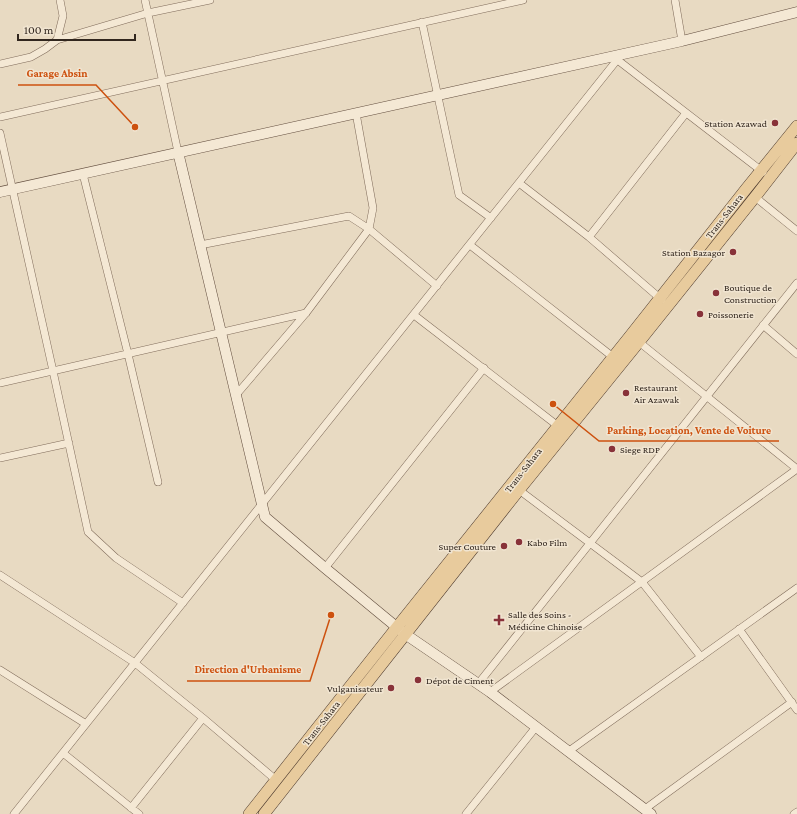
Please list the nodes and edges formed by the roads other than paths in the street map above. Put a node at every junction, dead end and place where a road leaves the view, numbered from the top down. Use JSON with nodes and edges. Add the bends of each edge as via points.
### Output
{"nodes":[{"id":1,"x":60,"y":0,"type":"edge"},
{"id":2,"x":145,"y":0,"type":"edge"},
{"id":3,"x":210,"y":0,"type":"edge"},
{"id":4,"x":520,"y":0,"type":"edge"},
{"id":5,"x":675,"y":0,"type":"edge"},
{"id":6,"x":797,"y":12,"type":"edge"},
{"id":7,"x":148,"y":13,"type":"junction"},
{"id":8,"x":422,"y":22,"type":"junction"},
{"id":9,"x":57,"y":40,"type":"junction"},
{"id":10,"x":682,"y":41,"type":"junction"},
{"id":11,"x":615,"y":58,"type":"junction"},
{"id":12,"x":0,"y":64,"type":"edge"},
{"id":13,"x":162,"y":81,"type":"junction"},
{"id":14,"x":438,"y":95,"type":"junction"},
{"id":15,"x":356,"y":113,"type":"junction"},
{"id":16,"x":686,"y":113,"type":"junction"},
{"id":17,"x":0,"y":117,"type":"edge"},
{"id":18,"x":797,"y":126,"type":"edge"},
{"id":19,"x":0,"y":133,"type":"edge"},
{"id":20,"x":797,"y":143,"type":"edge"},
{"id":21,"x":178,"y":152,"type":"junction"},
{"id":22,"x":761,"y":170,"type":"junction"},
{"id":23,"x":83,"y":174,"type":"junction"},
{"id":24,"x":770,"y":177,"type":"junction"},
{"id":25,"x":519,"y":183,"type":"junction"},
{"id":26,"x":12,"y":189,"type":"junction"},
{"id":27,"x":0,"y":192,"type":"edge"},
{"id":28,"x":755,"y":197,"type":"junction"},
{"id":29,"x":491,"y":218,"type":"junction"},
{"id":30,"x":368,"y":229,"type":"junction"},
{"id":31,"x":797,"y":231,"type":"edge"},
{"id":32,"x":589,"y":237,"type":"junction"},
{"id":33,"x":200,"y":245,"type":"junction"},
{"id":34,"x":470,"y":245,"type":"junction"},
{"id":35,"x":797,"y":283,"type":"edge"},
{"id":36,"x":437,"y":286,"type":"junction"},
{"id":37,"x":660,"y":298,"type":"junction"},
{"id":38,"x":668,"y":306,"type":"junction"},
{"id":39,"x":306,"y":313,"type":"junction"},
{"id":40,"x":414,"y":315,"type":"junction"},
{"id":41,"x":763,"y":325,"type":"junction"},
{"id":42,"x":221,"y":332,"type":"junction"},
{"id":43,"x":639,"y":342,"type":"junction"},
{"id":44,"x":128,"y":354,"type":"junction"},
{"id":45,"x":797,"y":354,"type":"edge"},
{"id":46,"x":613,"y":357,"type":"junction"},
{"id":47,"x":484,"y":368,"type":"junction"},
{"id":48,"x":53,"y":371,"type":"junction"},
{"id":49,"x":0,"y":383,"type":"edge"},
{"id":50,"x":236,"y":395,"type":"junction"},
{"id":51,"x":706,"y":396,"type":"junction"},
{"id":52,"x":558,"y":426,"type":"junction"},
{"id":53,"x":69,"y":443,"type":"junction"},
{"id":54,"x":0,"y":458,"type":"edge"},
{"id":55,"x":797,"y":469,"type":"edge"},
{"id":56,"x":158,"y":482,"type":"dead end"},
{"id":57,"x":519,"y":490,"type":"junction"},
{"id":58,"x":262,"y":504,"type":"junction"},
{"id":59,"x":590,"y":543,"type":"junction"},
{"id":60,"x":325,"y":568,"type":"junction"},
{"id":61,"x":0,"y":575,"type":"edge"},
{"id":62,"x":642,"y":582,"type":"junction"},
{"id":63,"x":797,"y":588,"type":"edge"},
{"id":64,"x":183,"y":603,"type":"junction"},
{"id":65,"x":739,"y":629,"type":"junction"},
{"id":66,"x":401,"y":630,"type":"junction"},
{"id":67,"x":701,"y":657,"type":"junction"},
{"id":68,"x":135,"y":663,"type":"junction"},
{"id":69,"x":0,"y":670,"type":"edge"},
{"id":70,"x":478,"y":684,"type":"junction"},
{"id":71,"x":490,"y":692,"type":"junction"},
{"id":72,"x":792,"y":702,"type":"junction"},
{"id":73,"x":797,"y":710,"type":"edge"},
{"id":74,"x":203,"y":718,"type":"junction"},
{"id":75,"x":86,"y":724,"type":"junction"},
{"id":76,"x":536,"y":727,"type":"junction"},
{"id":77,"x":568,"y":752,"type":"junction"},
{"id":78,"x":63,"y":753,"type":"junction"},
{"id":79,"x":276,"y":780,"type":"junction"},
{"id":80,"x":132,"y":808,"type":"junction"},
{"id":81,"x":648,"y":812,"type":"edge"},
{"id":82,"x":797,"y":812,"type":"edge"},
{"id":83,"x":14,"y":814,"type":"edge"},
{"id":84,"x":139,"y":814,"type":"edge"},
{"id":85,"x":249,"y":814,"type":"edge"},
{"id":86,"x":264,"y":814,"type":"edge"},
{"id":87,"x":466,"y":814,"type":"edge"},
{"id":88,"x":794,"y":814,"type":"edge"}],
"edges":[{"from":1,"to":9,"type":"street","via":[[63,16]]},
{"from":2,"to":7,"type":"street"},
{"from":3,"to":7,"type":"street"},
{"from":4,"to":8,"type":"street"},
{"from":5,"to":10,"type":"street"},
{"from":6,"to":10,"type":"street"},
{"from":7,"to":9,"type":"street"},
{"from":7,"to":13,"type":"street"},
{"from":8,"to":13,"type":"street"},
{"from":8,"to":14,"type":"street"},
{"from":9,"to":12,"type":"street","via":[[31,57]]},
{"from":10,"to":11,"type":"street"},
{"from":11,"to":14,"type":"street"},
{"from":11,"to":16,"type":"street"},
{"from":11,"to":25,"type":"street"},
{"from":13,"to":17,"type":"street"},
{"from":13,"to":21,"type":"street"},
{"from":14,"to":15,"type":"street"},
{"from":14,"to":29,"type":"street","via":[[459,195]]},
{"from":15,"to":21,"type":"street"},
{"from":15,"to":30,"type":"street","via":[[373,208]]},
{"from":16,"to":22,"type":"street"},
{"from":16,"to":32,"type":"street"},
{"from":18,"to":22,"type":"main road","name":"Trans-Sahara"},
{"from":19,"to":26,"type":"street"},
{"from":20,"to":24,"type":"main road","name":"Trans-Sahara"},
{"from":21,"to":23,"type":"street"},
{"from":21,"to":33,"type":"street"},
{"from":22,"to":24,"type":"street"},
{"from":22,"to":37,"type":"main road","name":"Trans-Sahara"},
{"from":23,"to":26,"type":"street"},
{"from":23,"to":44,"type":"street"},
{"from":24,"to":28,"type":"main road","name":"Trans-Sahara"},
{"from":25,"to":29,"type":"street"},
{"from":25,"to":32,"type":"street"},
{"from":26,"to":27,"type":"street"},
{"from":26,"to":48,"type":"street"},
{"from":28,"to":31,"type":"street"},
{"from":28,"to":38,"type":"main road","name":"Trans-Sahara"},
{"from":29,"to":34,"type":"street"},
{"from":30,"to":33,"type":"street","via":[[349,216]]},
{"from":30,"to":36,"type":"street"},
{"from":30,"to":39,"type":"street"},
{"from":32,"to":37,"type":"street"},
{"from":33,"to":42,"type":"street"},
{"from":34,"to":36,"type":"street"},
{"from":34,"to":46,"type":"street"},
{"from":35,"to":41,"type":"street"},
{"from":36,"to":40,"type":"street"},
{"from":37,"to":38,"type":"street"},
{"from":37,"to":46,"type":"main road","name":"Trans-Sahara"},
{"from":38,"to":43,"type":"main road","name":"Trans-Sahara"},
{"from":39,"to":42,"type":"street"},
{"from":39,"to":50,"type":"street"},
{"from":40,"to":47,"type":"street"},
{"from":40,"to":58,"type":"street"},
{"from":41,"to":45,"type":"street"},
{"from":41,"to":51,"type":"street"},
{"from":42,"to":44,"type":"street"},
{"from":42,"to":50,"type":"street"},
{"from":43,"to":51,"type":"street"},
{"from":43,"to":57,"type":"main road","name":"Trans-Sahara"},
{"from":44,"to":48,"type":"street"},
{"from":44,"to":56,"type":"street"},
{"from":46,"to":52,"type":"main road","name":"Trans-Sahara"},
{"from":47,"to":52,"type":"street"},
{"from":47,"to":60,"type":"street"},
{"from":48,"to":49,"type":"street"},
{"from":48,"to":53,"type":"street"},
{"from":50,"to":58,"type":"street"},
{"from":51,"to":55,"type":"street"},
{"from":51,"to":59,"type":"street"},
{"from":52,"to":66,"type":"main road","name":"Trans-Sahara"},
{"from":53,"to":54,"type":"street"},
{"from":53,"to":64,"type":"street","via":[[88,532],[116,558]]},
{"from":55,"to":62,"type":"street"},
{"from":57,"to":59,"type":"street"},
{"from":57,"to":66,"type":"main road","name":"Trans-Sahara"},
{"from":58,"to":60,"type":"street","via":[[265,516]]},
{"from":58,"to":64,"type":"street"},
{"from":59,"to":62,"type":"street"},
{"from":59,"to":70,"type":"street"},
{"from":60,"to":66,"type":"street"},
{"from":61,"to":68,"type":"street"},
{"from":62,"to":67,"type":"street"},
{"from":62,"to":71,"type":"street"},
{"from":63,"to":65,"type":"street"},
{"from":64,"to":68,"type":"street"},
{"from":65,"to":67,"type":"street"},
{"from":65,"to":72,"type":"street"},
{"from":66,"to":70,"type":"street"},
{"from":66,"to":79,"type":"main road","name":"Trans-Sahara"},
{"from":66,"to":86,"type":"main road","name":"Trans-Sahara"},
{"from":67,"to":77,"type":"street"},
{"from":68,"to":74,"type":"street"},
{"from":68,"to":75,"type":"street"},
{"from":69,"to":75,"type":"street"},
{"from":70,"to":71,"type":"street"},
{"from":71,"to":76,"type":"street"},
{"from":72,"to":73,"type":"street"},
{"from":72,"to":81,"type":"street"},
{"from":74,"to":79,"type":"street"},
{"from":74,"to":80,"type":"street"},
{"from":75,"to":78,"type":"street"},
{"from":76,"to":77,"type":"street"},
{"from":76,"to":87,"type":"street"},
{"from":77,"to":81,"type":"street"},
{"from":78,"to":80,"type":"street"},
{"from":78,"to":83,"type":"street"},
{"from":79,"to":85,"type":"main road","name":"Trans-Sahara"},
{"from":80,"to":84,"type":"street"},
{"from":82,"to":88,"type":"street"}]}
